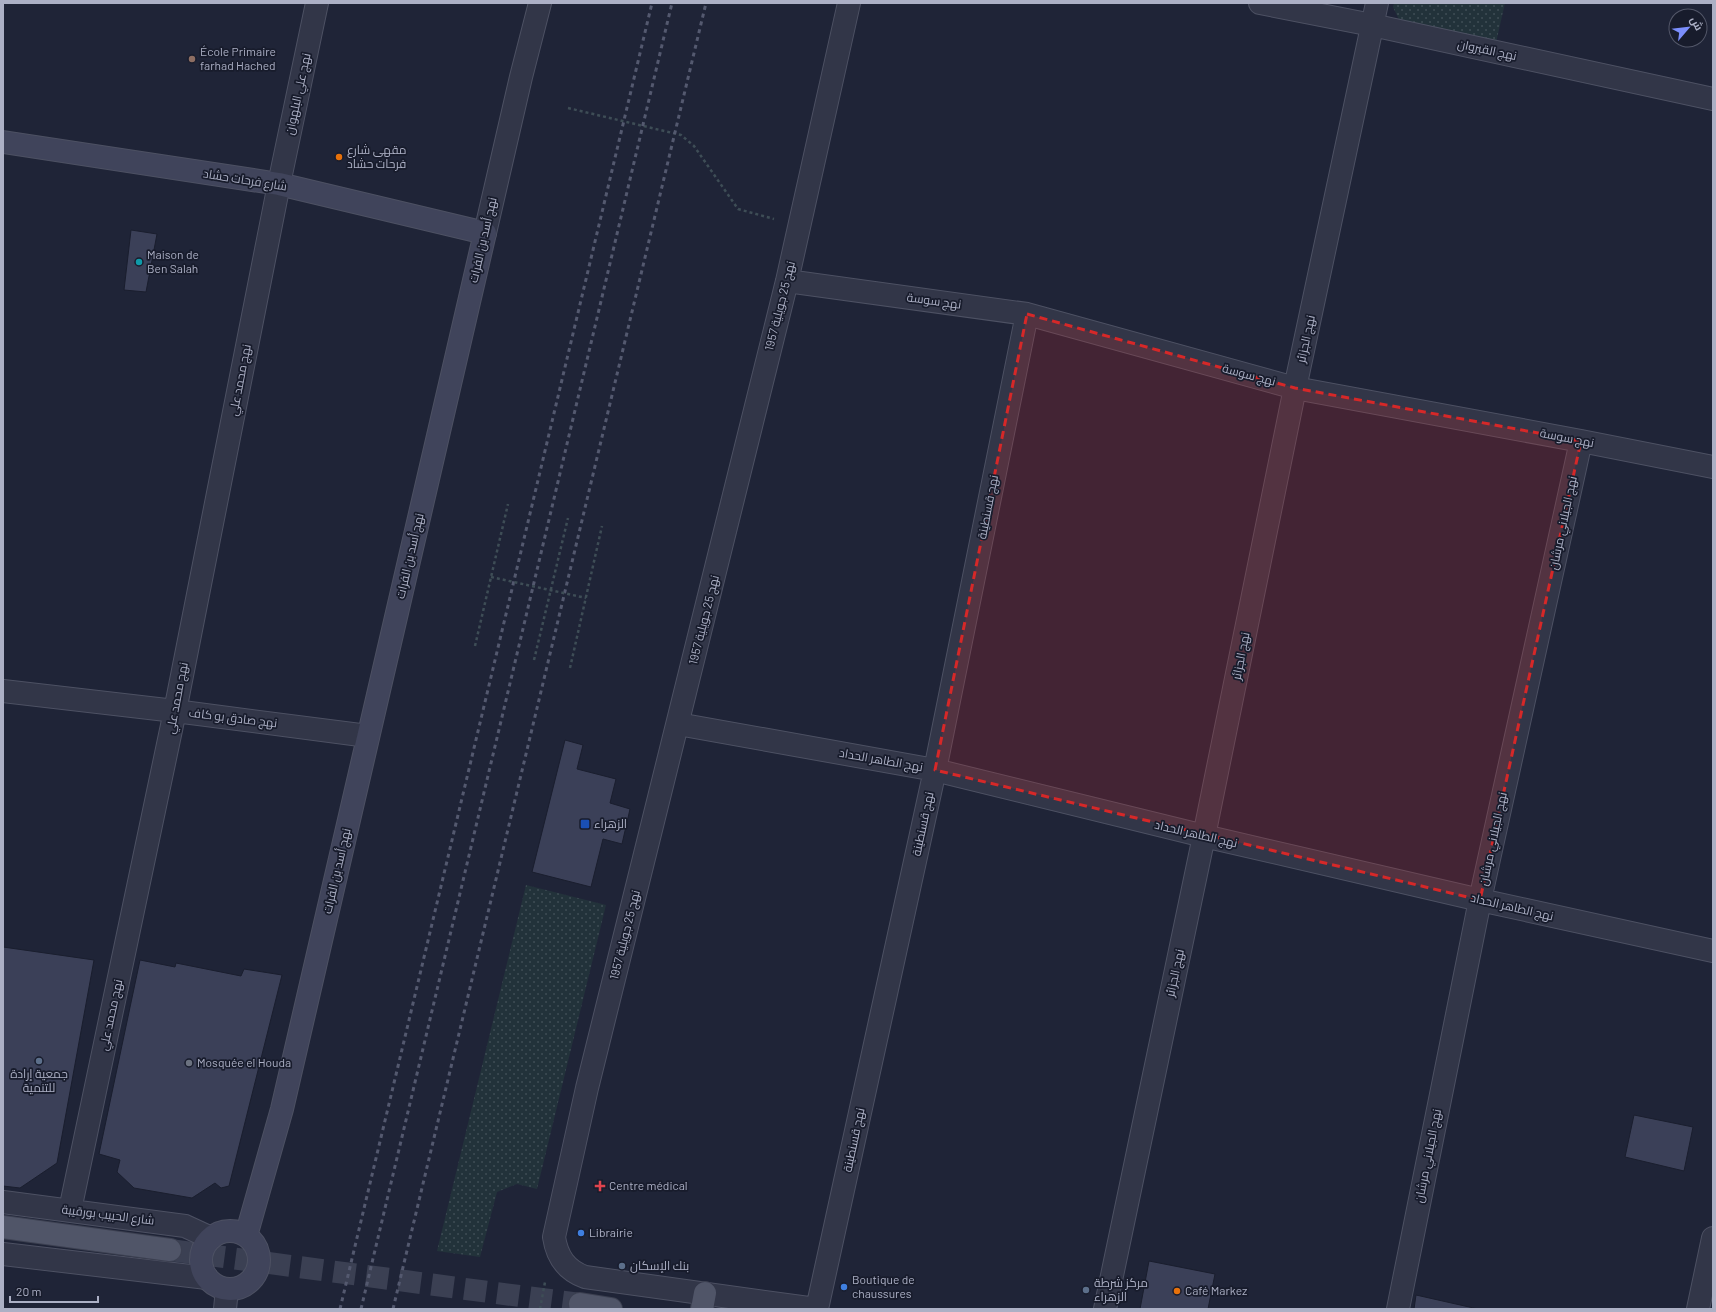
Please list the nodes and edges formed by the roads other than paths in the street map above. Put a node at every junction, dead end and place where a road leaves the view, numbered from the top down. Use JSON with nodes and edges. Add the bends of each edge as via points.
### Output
{"nodes":[{"id":1,"x":317,"y":3,"type":"edge"},
{"id":2,"x":540,"y":3,"type":"edge"},
{"id":3,"x":849,"y":3,"type":"edge"},
{"id":4,"x":1260,"y":3,"type":"edge"},
{"id":5,"x":1376,"y":3,"type":"edge"},
{"id":6,"x":1372,"y":24,"type":"junction"},
{"id":7,"x":1713,"y":99,"type":"edge"},
{"id":8,"x":3,"y":142,"type":"edge"},
{"id":9,"x":279,"y":184,"type":"junction"},
{"id":10,"x":484,"y":233,"type":"junction"},
{"id":11,"x":787,"y":281,"type":"junction"},
{"id":12,"x":1027,"y":314,"type":"junction"},
{"id":13,"x":1295,"y":388,"type":"junction"},
{"id":14,"x":1581,"y":441,"type":"junction"},
{"id":15,"x":1713,"y":468,"type":"edge"},
{"id":16,"x":3,"y":691,"type":"edge"},
{"id":17,"x":175,"y":710,"type":"junction"},
{"id":18,"x":678,"y":724,"type":"junction"},
{"id":19,"x":368,"y":736,"type":"junction"},
{"id":20,"x":935,"y":770,"type":"junction"},
{"id":21,"x":1204,"y":836,"type":"junction"},
{"id":22,"x":1480,"y":900,"type":"junction"},
{"id":23,"x":1713,"y":951,"type":"edge"},
{"id":24,"x":3,"y":1202,"type":"edge"},
{"id":25,"x":70,"y":1210,"type":"junction"},
{"id":26,"x":3,"y":1227,"type":"edge"},
{"id":27,"x":246,"y":1236,"type":"junction"},
{"id":28,"x":211,"y":1238,"type":"junction"},
{"id":29,"x":1713,"y":1238,"type":"edge"},
{"id":30,"x":170,"y":1250,"type":"tunnel mouth"},
{"id":31,"x":3,"y":1254,"type":"edge"},
{"id":32,"x":207,"y":1278,"type":"junction"},
{"id":33,"x":226,"y":1299,"type":"edge"},
{"id":34,"x":704,"y":1301,"type":"edge"},
{"id":35,"x":580,"y":1304,"type":"tunnel mouth"},
{"id":36,"x":611,"y":1309,"type":"edge"},
{"id":37,"x":816,"y":1309,"type":"edge"},
{"id":38,"x":1105,"y":1309,"type":"edge"},
{"id":39,"x":1398,"y":1309,"type":"edge"},
{"id":40,"x":1698,"y":1309,"type":"edge"}],
"edges":[{"from":1,"to":9,"type":"street","name":"نهج علي البلهوان"},
{"from":2,"to":10,"type":"street","name":"نهج أسد بن الفرات"},
{"from":3,"to":11,"type":"street","name":"نهج 25 جويلية 1957"},
{"from":4,"to":6,"type":"street","name":"نهج القيروان"},
{"from":5,"to":6,"type":"street","name":"نهج الجزائر"},
{"from":6,"to":7,"type":"street","name":"نهج القيروان"},
{"from":6,"to":13,"type":"street","name":"نهج الجزائر"},
{"from":8,"to":9,"type":"main road","name":"شارع فرحات حشاد"},
{"from":9,"to":10,"type":"main road","name":"شارع فرحات حشاد"},
{"from":9,"to":17,"type":"street","name":"نهج محمد علي"},
{"from":10,"to":19,"type":"main road","name":"نهج أسد بن الفرات"},
{"from":11,"to":12,"type":"street","name":"نهج سوسة"},
{"from":11,"to":18,"type":"street","name":"نهج 25 جويلية 1957"},
{"from":12,"to":13,"type":"street","name":"نهج سوسة"},
{"from":12,"to":20,"type":"street","name":"نهج قسنطينة"},
{"from":13,"to":14,"type":"street","name":"نهج سوسة"},
{"from":13,"to":21,"type":"street","name":"نهج الجزائر"},
{"from":14,"to":15,"type":"street","name":"نهج سوسة"},
{"from":14,"to":22,"type":"street","name":"نهج الجيلاني مرشان"},
{"from":16,"to":17,"type":"street","name":"نهج صادق بو كاف"},
{"from":17,"to":19,"type":"street","name":"نهج صادق بو كاف"},
{"from":17,"to":25,"type":"street","name":"نهج محمد علي"},
{"from":18,"to":20,"type":"street","name":"نهج الطاهر الحداد"},
{"from":18,"to":34,"type":"street","name":"نهج 25 جويلية 1957","via":[[587,1088],[554,1237],[559,1258],[580,1275]]},
{"from":19,"to":27,"type":"main road","name":"نهج أسد بن الفرات","via":[[282,1109]]},
{"from":20,"to":21,"type":"street","name":"نهج الطاهر الحداد"},
{"from":20,"to":37,"type":"street","name":"نهج قسنطينة"},
{"from":21,"to":22,"type":"street","name":"نهج الطاهر الحداد"},
{"from":21,"to":38,"type":"street","name":"نهج الجزائر"},
{"from":22,"to":23,"type":"street","name":"نهج الطاهر الحداد"},
{"from":22,"to":39,"type":"street","name":"نهج الجيلاني مرشان"},
{"from":24,"to":25,"type":"street","name":"شارع الحبيب بورقيبة"},
{"from":25,"to":28,"type":"street","name":"شارع الحبيب بورقيبة","via":[[185,1226]]},
{"from":26,"to":30,"type":"main road"},
{"from":27,"to":28,"type":"main road","via":[[228,1231]]},
{"from":27,"to":33,"type":"main road","via":[[258,1251],[258,1270],[252,1279],[236,1288]]},
{"from":28,"to":32,"type":"main road","via":[[202,1255],[201,1265]]},
{"from":29,"to":40,"type":"street"},
{"from":31,"to":32,"type":"street"},
{"from":32,"to":33,"type":"main road","via":[[219,1287]]},
{"from":34,"to":37,"type":"street"},
{"from":35,"to":36,"type":"main road"}]}
